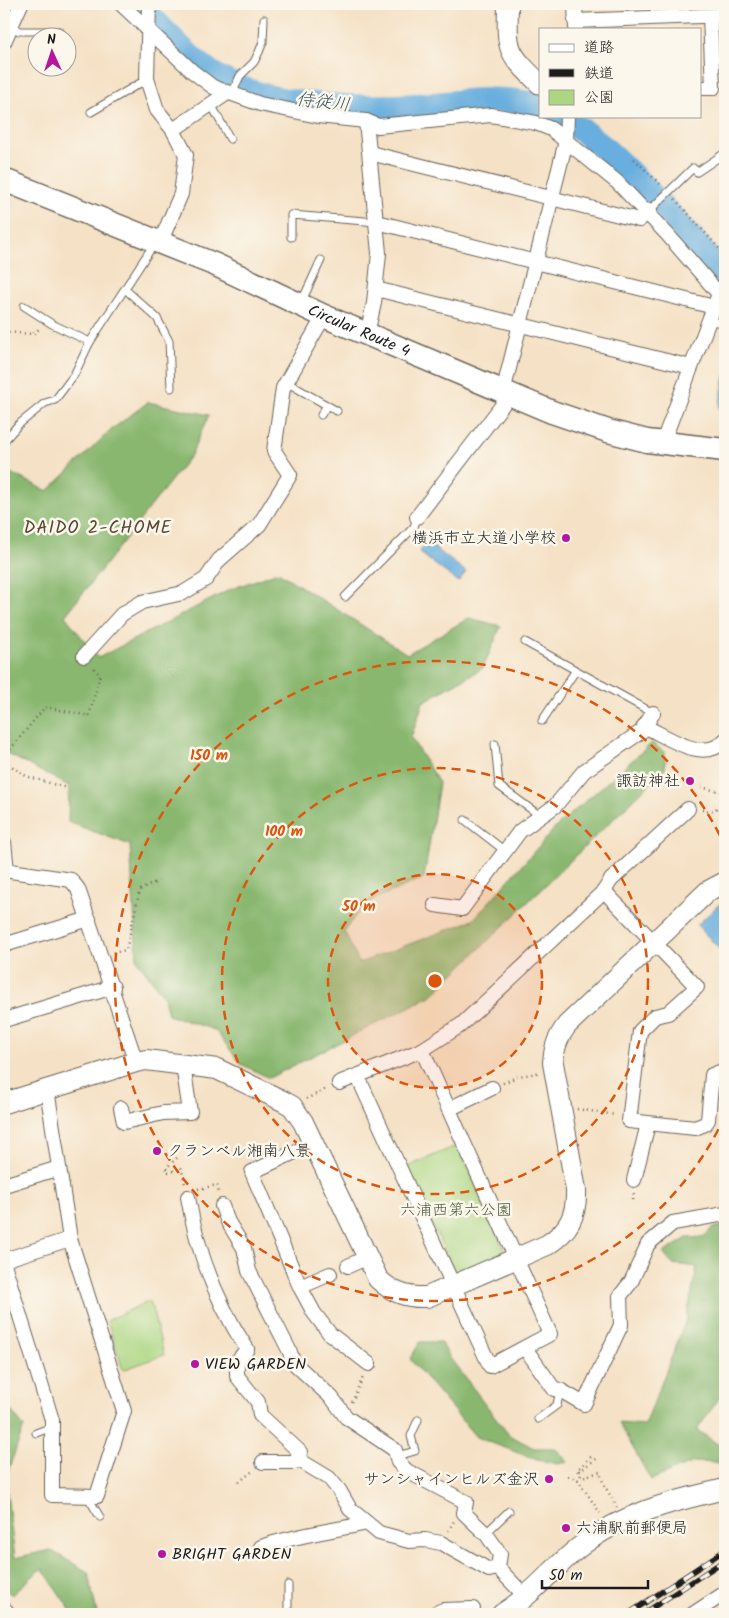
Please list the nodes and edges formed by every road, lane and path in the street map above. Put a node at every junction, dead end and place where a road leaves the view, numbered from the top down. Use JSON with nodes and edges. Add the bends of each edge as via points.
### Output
{"nodes":[{"id":1,"x":21,"y":4,"type":"edge"},
{"id":2,"x":121,"y":4,"type":"edge"},
{"id":3,"x":149,"y":4,"type":"edge"},
{"id":4,"x":508,"y":4,"type":"edge"},
{"id":5,"x":575,"y":4,"type":"edge"},
{"id":6,"x":725,"y":15,"type":"edge"},
{"id":7,"x":710,"y":16,"type":"junction"},
{"id":8,"x":264,"y":19,"type":"dead end"},
{"id":9,"x":576,"y":25,"type":"edge"},
{"id":10,"x":11,"y":26,"type":"junction"},
{"id":11,"x":149,"y":27,"type":"junction"},
{"id":12,"x":28,"y":31,"type":"edge"},
{"id":13,"x":4,"y":42,"type":"edge"},
{"id":14,"x":147,"y":79,"type":"junction"},
{"id":15,"x":539,"y":83,"type":"edge"},
{"id":16,"x":702,"y":88,"type":"edge"},
{"id":17,"x":230,"y":92,"type":"junction"},
{"id":18,"x":725,"y":100,"type":"edge"},
{"id":19,"x":725,"y":104,"type":"edge"},
{"id":20,"x":212,"y":106,"type":"junction"},
{"id":21,"x":91,"y":112,"type":"dead end"},
{"id":22,"x":568,"y":118,"type":"edge"},
{"id":23,"x":366,"y":121,"type":"junction"},
{"id":24,"x":173,"y":130,"type":"junction"},
{"id":25,"x":567,"y":137,"type":"junction"},
{"id":26,"x":230,"y":139,"type":"dead end"},
{"id":27,"x":370,"y":153,"type":"junction"},
{"id":28,"x":725,"y":153,"type":"edge"},
{"id":29,"x":634,"y":159,"type":"dead end"},
{"id":30,"x":5,"y":184,"type":"edge"},
{"id":31,"x":668,"y":193,"type":"junction"},
{"id":32,"x":552,"y":198,"type":"junction"},
{"id":33,"x":649,"y":211,"type":"junction"},
{"id":34,"x":377,"y":222,"type":"junction"},
{"id":35,"x":290,"y":237,"type":"dead end"},
{"id":36,"x":158,"y":242,"type":"junction"},
{"id":37,"x":725,"y":255,"type":"edge"},
{"id":38,"x":321,"y":260,"type":"dead end"},
{"id":39,"x":535,"y":262,"type":"junction"},
{"id":40,"x":376,"y":289,"type":"junction"},
{"id":41,"x":126,"y":290,"type":"junction"},
{"id":42,"x":301,"y":304,"type":"junction"},
{"id":43,"x":24,"y":306,"type":"dead end"},
{"id":44,"x":714,"y":306,"type":"junction"},
{"id":45,"x":324,"y":316,"type":"junction"},
{"id":46,"x":48,"y":321,"type":"junction"},
{"id":47,"x":709,"y":321,"type":"junction"},
{"id":48,"x":725,"y":323,"type":"edge"},
{"id":49,"x":520,"y":324,"type":"junction"},
{"id":50,"x":4,"y":332,"type":"edge"},
{"id":51,"x":367,"y":334,"type":"junction"},
{"id":52,"x":90,"y":342,"type":"junction"},
{"id":53,"x":691,"y":367,"type":"junction"},
{"id":54,"x":286,"y":382,"type":"junction"},
{"id":55,"x":171,"y":388,"type":"dead end"},
{"id":56,"x":506,"y":393,"type":"junction"},
{"id":57,"x":327,"y":405,"type":"junction"},
{"id":58,"x":337,"y":411,"type":"dead end"},
{"id":59,"x":321,"y":415,"type":"dead end"},
{"id":60,"x":4,"y":441,"type":"edge"},
{"id":61,"x":662,"y":444,"type":"junction"},
{"id":62,"x":725,"y":450,"type":"edge"},
{"id":63,"x":417,"y":517,"type":"joint"},
{"id":64,"x":345,"y":596,"type":"dead end"},
{"id":65,"x":525,"y":642,"type":"dead end"},
{"id":66,"x":84,"y":656,"type":"joint"},
{"id":67,"x":576,"y":670,"type":"junction"},
{"id":68,"x":654,"y":713,"type":"joint"},
{"id":69,"x":542,"y":721,"type":"dead end"},
{"id":70,"x":644,"y":726,"type":"junction"},
{"id":71,"x":725,"y":740,"type":"edge"},
{"id":72,"x":495,"y":744,"type":"dead end"},
{"id":73,"x":4,"y":759,"type":"edge"},
{"id":74,"x":701,"y":787,"type":"dead end"},
{"id":75,"x":66,"y":788,"type":"dead end"},
{"id":76,"x":725,"y":793,"type":"edge"},
{"id":77,"x":688,"y":809,"type":"joint"},
{"id":78,"x":539,"y":815,"type":"junction"},
{"id":79,"x":465,"y":820,"type":"dead end"},
{"id":80,"x":4,"y":842,"type":"edge"},
{"id":81,"x":505,"y":851,"type":"junction"},
{"id":82,"x":5,"y":870,"type":"edge"},
{"id":83,"x":158,"y":882,"type":"dead end"},
{"id":84,"x":725,"y":882,"type":"edge"},
{"id":85,"x":604,"y":890,"type":"junction"},
{"id":86,"x":434,"y":905,"type":"dead end"},
{"id":87,"x":88,"y":919,"type":"junction"},
{"id":88,"x":654,"y":942,"type":"junction"},
{"id":89,"x":4,"y":945,"type":"edge"},
{"id":90,"x":126,"y":950,"type":"dead end"},
{"id":91,"x":113,"y":987,"type":"junction"},
{"id":92,"x":4,"y":1020,"type":"edge"},
{"id":93,"x":422,"y":1050,"type":"junction"},
{"id":94,"x":136,"y":1062,"type":"junction"},
{"id":95,"x":183,"y":1065,"type":"junction"},
{"id":96,"x":555,"y":1070,"type":"junction"},
{"id":97,"x":725,"y":1070,"type":"edge"},
{"id":98,"x":358,"y":1077,"type":"junction"},
{"id":99,"x":338,"y":1083,"type":"joint"},
{"id":100,"x":492,"y":1088,"type":"joint"},
{"id":101,"x":47,"y":1090,"type":"junction"},
{"id":102,"x":4,"y":1103,"type":"edge"},
{"id":103,"x":292,"y":1106,"type":"junction"},
{"id":104,"x":120,"y":1108,"type":"dead end"},
{"id":105,"x":448,"y":1109,"type":"junction"},
{"id":106,"x":575,"y":1109,"type":"dead end"},
{"id":107,"x":623,"y":1116,"type":"dead end"},
{"id":108,"x":648,"y":1124,"type":"junction"},
{"id":109,"x":314,"y":1143,"type":"junction"},
{"id":110,"x":177,"y":1158,"type":"dead end"},
{"id":111,"x":59,"y":1168,"type":"junction"},
{"id":112,"x":634,"y":1180,"type":"dead end"},
{"id":113,"x":4,"y":1184,"type":"edge"},
{"id":114,"x":188,"y":1197,"type":"joint"},
{"id":115,"x":222,"y":1206,"type":"dead end"},
{"id":116,"x":725,"y":1214,"type":"edge"},
{"id":117,"x":70,"y":1239,"type":"junction"},
{"id":118,"x":516,"y":1259,"type":"junction"},
{"id":119,"x":4,"y":1260,"type":"edge"},
{"id":120,"x":4,"y":1264,"type":"edge"},
{"id":121,"x":330,"y":1274,"type":"dead end"},
{"id":122,"x":454,"y":1286,"type":"junction"},
{"id":123,"x":300,"y":1287,"type":"junction"},
{"id":124,"x":524,"y":1348,"type":"junction"},
{"id":125,"x":369,"y":1364,"type":"joint"},
{"id":126,"x":560,"y":1390,"type":"junction"},
{"id":127,"x":346,"y":1417,"type":"junction"},
{"id":128,"x":538,"y":1419,"type":"dead end"},
{"id":129,"x":418,"y":1420,"type":"dead end"},
{"id":130,"x":52,"y":1427,"type":"junction"},
{"id":131,"x":36,"y":1433,"type":"dead end"},
{"id":132,"x":397,"y":1456,"type":"junction"},
{"id":133,"x":591,"y":1457,"type":"dead end"},
{"id":134,"x":598,"y":1457,"type":"dead end"},
{"id":135,"x":300,"y":1460,"type":"junction"},
{"id":136,"x":262,"y":1462,"type":"joint"},
{"id":137,"x":578,"y":1471,"type":"junction"},
{"id":138,"x":568,"y":1476,"type":"dead end"},
{"id":139,"x":239,"y":1482,"type":"dead end"},
{"id":140,"x":725,"y":1489,"type":"edge"},
{"id":141,"x":86,"y":1495,"type":"junction"},
{"id":142,"x":591,"y":1500,"type":"dead end"},
{"id":143,"x":613,"y":1500,"type":"dead end"},
{"id":144,"x":509,"y":1511,"type":"dead end"},
{"id":145,"x":464,"y":1513,"type":"junction"},
{"id":146,"x":100,"y":1517,"type":"dead end"},
{"id":147,"x":367,"y":1523,"type":"junction"},
{"id":148,"x":486,"y":1533,"type":"junction"},
{"id":149,"x":441,"y":1543,"type":"junction"},
{"id":150,"x":261,"y":1547,"type":"dead end"},
{"id":151,"x":498,"y":1568,"type":"junction"},
{"id":152,"x":288,"y":1585,"type":"dead end"},
{"id":153,"x":725,"y":1593,"type":"edge"},
{"id":154,"x":526,"y":1597,"type":"junction"},
{"id":155,"x":4,"y":1604,"type":"edge"},
{"id":156,"x":473,"y":1609,"type":"dead end"},
{"id":157,"x":14,"y":1614,"type":"edge"},
{"id":158,"x":288,"y":1614,"type":"edge"},
{"id":159,"x":434,"y":1614,"type":"edge"},
{"id":160,"x":502,"y":1614,"type":"edge"},
{"id":161,"x":695,"y":1614,"type":"edge"}],
"edges":[{"from":1,"to":10,"type":"street"},
{"from":2,"to":11,"type":"street"},
{"from":3,"to":11,"type":"street"},
{"from":4,"to":15,"type":"street","via":[[509,47],[517,62]]},
{"from":5,"to":9,"type":"street"},
{"from":6,"to":7,"type":"street"},
{"from":7,"to":9,"type":"street"},
{"from":7,"to":16,"type":"street","via":[[713,88]]},
{"from":8,"to":17,"type":"lane","via":[[259,52]]},
{"from":10,"to":12,"type":"lane","via":[[19,31]]},
{"from":10,"to":13,"type":"street"},
{"from":11,"to":14,"type":"street"},
{"from":11,"to":17,"type":"street","via":[[192,71],[213,87]]},
{"from":14,"to":21,"type":"lane"},
{"from":14,"to":24,"type":"street","via":[[157,110]]},
{"from":17,"to":20,"type":"street"},
{"from":17,"to":23,"type":"street","via":[[289,110]]},
{"from":18,"to":19,"type":"path"},
{"from":20,"to":24,"type":"street"},
{"from":20,"to":26,"type":"lane"},
{"from":22,"to":25,"type":"street"},
{"from":23,"to":25,"type":"street","via":[[378,126],[491,115],[536,123]]},
{"from":23,"to":27,"type":"street"},
{"from":24,"to":36,"type":"street","via":[[186,155],[181,194]]},
{"from":25,"to":32,"type":"street"},
{"from":25,"to":33,"type":"street"},
{"from":27,"to":32,"type":"street"},
{"from":27,"to":34,"type":"street"},
{"from":28,"to":31,"type":"lane","via":[[698,172],[693,168]]},
{"from":29,"to":31,"type":"path"},
{"from":30,"to":36,"type":"main road","name":"Circular Route 4"},
{"from":31,"to":33,"type":"lane"},
{"from":31,"to":37,"type":"path"},
{"from":32,"to":33,"type":"street","via":[[639,220]]},
{"from":32,"to":39,"type":"street"},
{"from":33,"to":44,"type":"street","via":[[719,294]]},
{"from":34,"to":35,"type":"lane","via":[[292,215]]},
{"from":34,"to":39,"type":"street"},
{"from":34,"to":40,"type":"street","via":[[379,259]]},
{"from":36,"to":41,"type":"lane"},
{"from":36,"to":42,"type":"main road","name":"Circular Route 4"},
{"from":38,"to":42,"type":"lane"},
{"from":39,"to":44,"type":"street"},
{"from":39,"to":49,"type":"street"},
{"from":40,"to":49,"type":"street"},
{"from":40,"to":51,"type":"street"},
{"from":41,"to":52,"type":"lane"},
{"from":41,"to":55,"type":"lane","via":[[157,318],[169,341]]},
{"from":42,"to":45,"type":"main road","name":"Circular Route 4"},
{"from":43,"to":46,"type":"lane"},
{"from":44,"to":47,"type":"street"},
{"from":45,"to":51,"type":"main road","name":"Circular Route 4"},
{"from":45,"to":54,"type":"street"},
{"from":46,"to":50,"type":"path","via":[[34,334]]},
{"from":46,"to":52,"type":"lane"},
{"from":47,"to":48,"type":"lane"},
{"from":47,"to":53,"type":"street"},
{"from":49,"to":53,"type":"street"},
{"from":49,"to":56,"type":"street"},
{"from":51,"to":56,"type":"main road","name":"Circular Route 4"},
{"from":52,"to":60,"type":"lane","via":[[74,375],[55,400],[45,403]]},
{"from":53,"to":61,"type":"street"},
{"from":54,"to":57,"type":"lane"},
{"from":54,"to":66,"type":"street","via":[[274,451],[290,475],[259,525],[219,560],[206,579],[183,593],[142,602],[122,614]]},
{"from":56,"to":61,"type":"main road","name":"Circular Route 4","via":[[608,432]]},
{"from":56,"to":63,"type":"street"},
{"from":57,"to":58,"type":"lane"},
{"from":57,"to":59,"type":"lane"},
{"from":61,"to":62,"type":"main road","name":"Circular Route 4"},
{"from":63,"to":64,"type":"lane","via":[[414,527]]},
{"from":65,"to":67,"type":"lane"},
{"from":66,"to":73,"type":"path","via":[[100,675],[89,716],[45,707]]},
{"from":67,"to":68,"type":"lane"},
{"from":67,"to":69,"type":"lane"},
{"from":68,"to":70,"type":"street"},
{"from":70,"to":71,"type":"street","via":[[699,751],[720,746]]},
{"from":70,"to":78,"type":"street","via":[[642,731],[584,771],[554,806]]},
{"from":72,"to":78,"type":"lane","via":[[499,786]]},
{"from":73,"to":75,"type":"path","via":[[26,776]]},
{"from":74,"to":76,"type":"path"},
{"from":76,"to":77,"type":"path","via":[[724,800],[714,811]]},
{"from":77,"to":85,"type":"street"},
{"from":78,"to":81,"type":"street"},
{"from":79,"to":81,"type":"lane"},
{"from":80,"to":82,"type":"street"},
{"from":81,"to":86,"type":"street","via":[[462,909]]},
{"from":82,"to":87,"type":"street","via":[[71,880],[78,889]]},
{"from":83,"to":90,"type":"path","via":[[140,890]]},
{"from":84,"to":88,"type":"street","via":[[708,890]]},
{"from":85,"to":88,"type":"street"},
{"from":85,"to":93,"type":"street","via":[[461,1025]]},
{"from":87,"to":89,"type":"street"},
{"from":87,"to":91,"type":"street"},
{"from":88,"to":96,"type":"street","via":[[567,1025],[554,1050]]},
{"from":88,"to":108,"type":"street","via":[[697,987],[668,1013],[655,1016],[640,1031],[630,1122]]},
{"from":91,"to":92,"type":"street"},
{"from":91,"to":94,"type":"street"},
{"from":93,"to":98,"type":"street"},
{"from":93,"to":105,"type":"street"},
{"from":94,"to":95,"type":"street","via":[[146,1060]]},
{"from":94,"to":101,"type":"street"},
{"from":95,"to":103,"type":"street","via":[[217,1070]]},
{"from":95,"to":104,"type":"street","via":[[190,1112],[163,1112],[124,1122]]},
{"from":96,"to":100,"type":"path","via":[[519,1076]]},
{"from":96,"to":118,"type":"street","via":[[576,1204],[568,1227],[559,1237]]},
{"from":97,"to":108,"type":"street","via":[[712,1076],[710,1116],[705,1124],[695,1128]]},
{"from":98,"to":99,"type":"street"},
{"from":98,"to":122,"type":"street"},
{"from":99,"to":103,"type":"path"},
{"from":100,"to":105,"type":"street"},
{"from":101,"to":102,"type":"street"},
{"from":101,"to":111,"type":"street"},
{"from":103,"to":109,"type":"street"},
{"from":105,"to":118,"type":"street"},
{"from":106,"to":107,"type":"path"},
{"from":108,"to":112,"type":"street"},
{"from":109,"to":122,"type":"street","via":[[357,1262],[400,1295],[427,1297]]},
{"from":109,"to":123,"type":"street","via":[[252,1172]]},
{"from":110,"to":114,"type":"path","via":[[166,1168],[167,1172],[181,1167]]},
{"from":111,"to":113,"type":"street"},
{"from":111,"to":117,"type":"street"},
{"from":114,"to":135,"type":"street","via":[[193,1224],[224,1311],[248,1349],[237,1362],[237,1376],[258,1402],[260,1416],[300,1452]]},
{"from":115,"to":127,"type":"street","via":[[244,1248],[249,1271],[293,1362],[332,1398]]},
{"from":116,"to":126,"type":"street","via":[[673,1223],[648,1244],[631,1282],[620,1296],[622,1325],[584,1404]]},
{"from":117,"to":119,"type":"street"},
{"from":117,"to":141,"type":"street","via":[[124,1411],[97,1496]]},
{"from":118,"to":122,"type":"street"},
{"from":118,"to":124,"type":"street","via":[[550,1334]]},
{"from":120,"to":130,"type":"street"},
{"from":121,"to":123,"type":"street"},
{"from":122,"to":124,"type":"street","via":[[490,1366]]},
{"from":123,"to":125,"type":"street","via":[[322,1326]]},
{"from":124,"to":126,"type":"street","via":[[554,1389]]},
{"from":125,"to":127,"type":"path"},
{"from":126,"to":128,"type":"lane","via":[[557,1405]]},
{"from":127,"to":132,"type":"street","via":[[395,1450]]},
{"from":129,"to":132,"type":"lane","via":[[411,1436],[415,1451]]},
{"from":130,"to":131,"type":"lane"},
{"from":130,"to":141,"type":"street","via":[[52,1495]]},
{"from":132,"to":145,"type":"street","via":[[407,1472],[466,1502]]},
{"from":133,"to":137,"type":"path"},
{"from":134,"to":137,"type":"path"},
{"from":135,"to":136,"type":"street"},
{"from":135,"to":147,"type":"street","via":[[329,1478],[350,1510]]},
{"from":136,"to":139,"type":"path"},
{"from":137,"to":143,"type":"path","via":[[582,1477],[600,1472]]},
{"from":138,"to":142,"type":"path","via":[[578,1480]]},
{"from":140,"to":154,"type":"street","via":[[684,1498],[624,1519],[575,1550]]},
{"from":141,"to":146,"type":"lane"},
{"from":144,"to":148,"type":"lane"},
{"from":145,"to":148,"type":"street"},
{"from":145,"to":149,"type":"path","via":[[457,1516]]},
{"from":147,"to":149,"type":"street","via":[[379,1533],[409,1541]]},
{"from":147,"to":150,"type":"street","via":[[286,1538]]},
{"from":148,"to":151,"type":"street","via":[[500,1554]]},
{"from":149,"to":151,"type":"street","via":[[489,1570]]},
{"from":151,"to":154,"type":"street"},
{"from":152,"to":158,"type":"lane"},
{"from":153,"to":161,"type":"street"},
{"from":154,"to":160,"type":"street"},
{"from":155,"to":157,"type":"lane"},
{"from":156,"to":159,"type":"street","via":[[443,1610]]}]}
